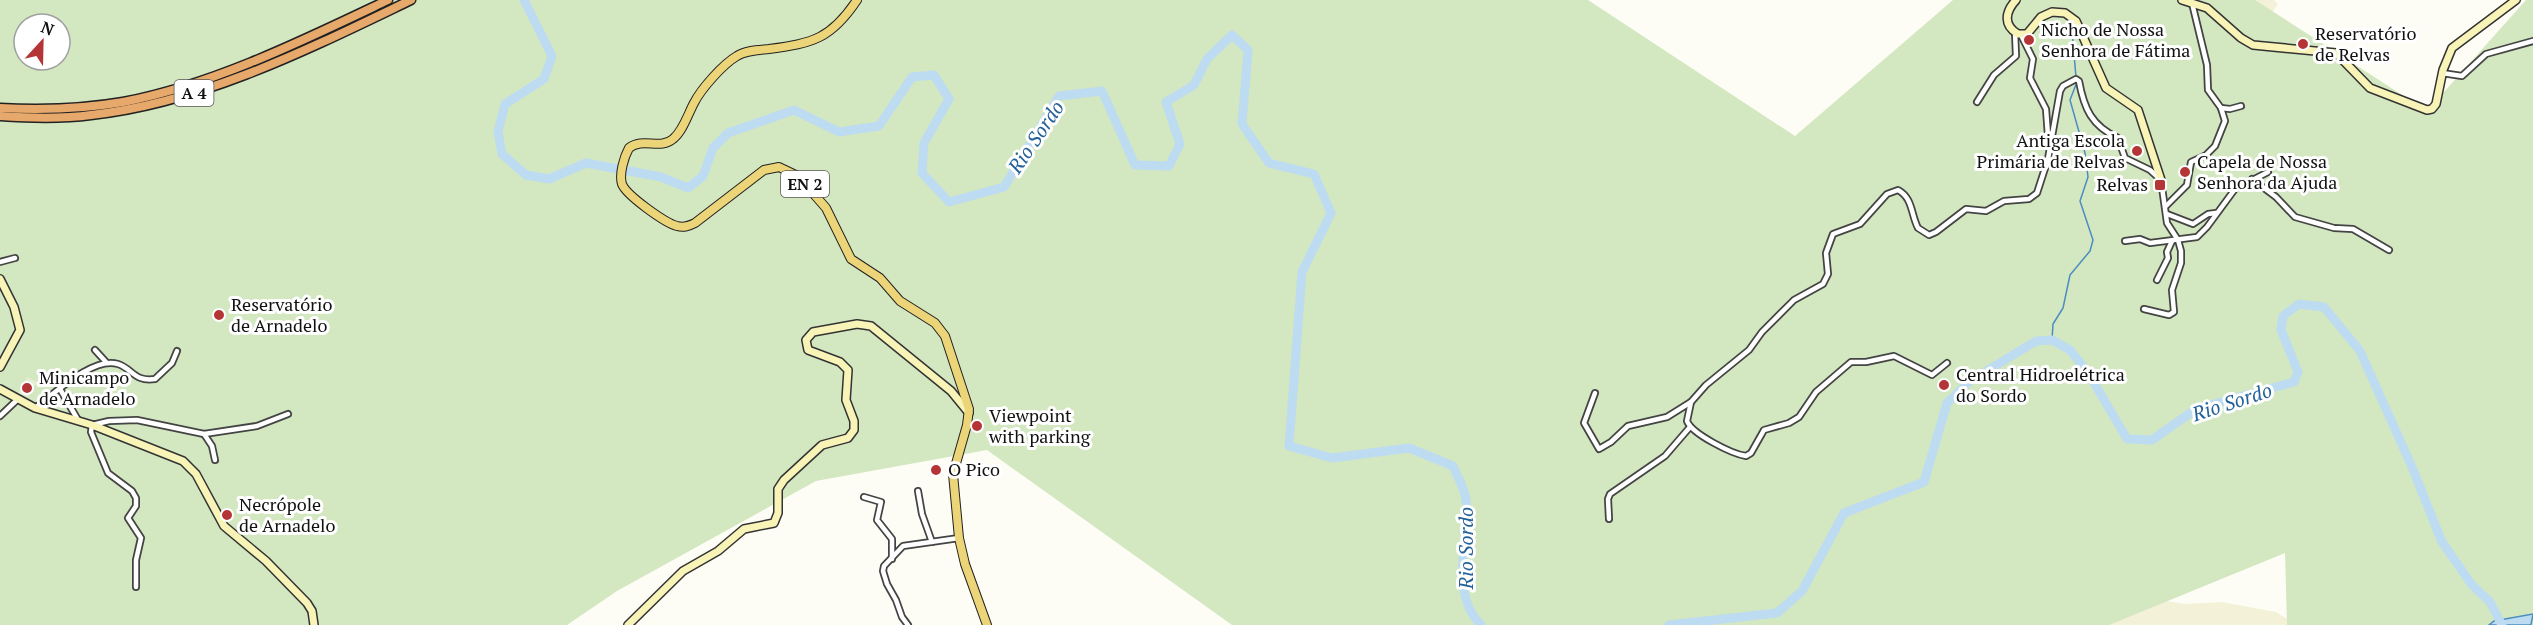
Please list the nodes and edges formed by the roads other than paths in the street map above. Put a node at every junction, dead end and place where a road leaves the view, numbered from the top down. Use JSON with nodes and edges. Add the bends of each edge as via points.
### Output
{"nodes":[{"id":1,"x":388,"y":0,"type":"edge"},
{"id":2,"x":411,"y":0,"type":"edge"},
{"id":3,"x":856,"y":0,"type":"edge"},
{"id":4,"x":2016,"y":0,"type":"edge"},
{"id":5,"x":2182,"y":0,"type":"edge"},
{"id":6,"x":2516,"y":0,"type":"edge"},
{"id":7,"x":2192,"y":3,"type":"junction"},
{"id":8,"x":2018,"y":34,"type":"junction"},
{"id":9,"x":2533,"y":41,"type":"edge"},
{"id":10,"x":2442,"y":74,"type":"junction"},
{"id":11,"x":1977,"y":102,"type":"dead end"},
{"id":12,"x":2241,"y":106,"type":"dead end"},
{"id":13,"x":0,"y":108,"type":"edge"},
{"id":14,"x":2221,"y":108,"type":"junction"},
{"id":15,"x":0,"y":116,"type":"edge"},
{"id":16,"x":2049,"y":144,"type":"junction"},
{"id":17,"x":2268,"y":172,"type":"dead end"},
{"id":18,"x":2252,"y":179,"type":"junction"},
{"id":19,"x":2161,"y":180,"type":"junction"},
{"id":20,"x":2166,"y":206,"type":"junction"},
{"id":21,"x":2216,"y":213,"type":"junction"},
{"id":22,"x":2167,"y":214,"type":"junction"},
{"id":23,"x":2125,"y":241,"type":"dead end"},
{"id":24,"x":2175,"y":241,"type":"junction"},
{"id":25,"x":2389,"y":250,"type":"dead end"},
{"id":26,"x":15,"y":258,"type":"dead end"},
{"id":27,"x":0,"y":262,"type":"edge"},
{"id":28,"x":0,"y":279,"type":"edge"},
{"id":29,"x":2157,"y":280,"type":"dead end"},
{"id":30,"x":2144,"y":309,"type":"dead end"},
{"id":31,"x":95,"y":350,"type":"dead end"},
{"id":32,"x":177,"y":351,"type":"dead end"},
{"id":33,"x":106,"y":362,"type":"junction"},
{"id":34,"x":1947,"y":363,"type":"dead end"},
{"id":35,"x":0,"y":367,"type":"edge"},
{"id":36,"x":148,"y":380,"type":"junction"},
{"id":37,"x":960,"y":381,"type":"junction"},
{"id":38,"x":945,"y":386,"type":"junction"},
{"id":39,"x":149,"y":387,"type":"dead end"},
{"id":40,"x":0,"y":389,"type":"edge"},
{"id":41,"x":60,"y":389,"type":"junction"},
{"id":42,"x":1595,"y":393,"type":"dead end"},
{"id":43,"x":18,"y":399,"type":"junction"},
{"id":44,"x":1691,"y":402,"type":"junction"},
{"id":45,"x":35,"y":408,"type":"junction"},
{"id":46,"x":969,"y":413,"type":"junction"},
{"id":47,"x":288,"y":414,"type":"dead end"},
{"id":48,"x":0,"y":416,"type":"edge"},
{"id":49,"x":79,"y":421,"type":"junction"},
{"id":50,"x":92,"y":425,"type":"junction"},
{"id":51,"x":1690,"y":427,"type":"junction"},
{"id":52,"x":204,"y":434,"type":"junction"},
{"id":53,"x":215,"y":459,"type":"dead end"},
{"id":54,"x":918,"y":490,"type":"dead end"},
{"id":55,"x":864,"y":497,"type":"dead end"},
{"id":56,"x":1609,"y":519,"type":"dead end"},
{"id":57,"x":960,"y":538,"type":"junction"},
{"id":58,"x":932,"y":542,"type":"junction"},
{"id":59,"x":892,"y":559,"type":"junction"},
{"id":60,"x":136,"y":587,"type":"dead end"},
{"id":61,"x":314,"y":625,"type":"edge"},
{"id":62,"x":628,"y":625,"type":"edge"},
{"id":63,"x":908,"y":625,"type":"edge"},
{"id":64,"x":987,"y":625,"type":"edge"}],
"edges":[{"from":1,"to":13,"type":"highway","number":"A 4","via":[[217,75],[159,94],[61,109]]},
{"from":2,"to":15,"type":"highway","number":"A 4","via":[[250,72],[163,102],[76,117]]},
{"from":3,"to":37,"type":"main road","number":"EN 2","via":[[841,22],[819,39],[737,56],[698,95],[673,139],[632,146],[626,156],[622,182],[631,195],[670,223],[683,227],[697,221],[764,170],[777,166],[790,170],[825,206],[853,261],[879,277],[900,302],[940,329]]},
{"from":4,"to":8,"type":"street","via":[[2007,18]]},
{"from":5,"to":7,"type":"street"},
{"from":6,"to":10,"type":"street","via":[[2454,46]]},
{"from":7,"to":10,"type":"street","via":[[2207,8],[2253,45],[2336,53],[2367,86],[2421,109],[2435,106]]},
{"from":7,"to":14,"type":"street","via":[[2208,65],[2208,90]]},
{"from":8,"to":11,"type":"street","via":[[2016,56],[1994,75]]},
{"from":8,"to":16,"type":"street","via":[[2033,58],[2030,79],[2046,111]]},
{"from":8,"to":19,"type":"street","via":[[2030,32],[2050,12],[2071,17],[2080,27],[2105,85],[2138,110]]},
{"from":9,"to":10,"type":"street","via":[[2486,54],[2462,76]]},
{"from":12,"to":14,"type":"street"},
{"from":14,"to":20,"type":"street","via":[[2225,122],[2217,144],[2192,161],[2187,185]]},
{"from":16,"to":19,"type":"street","via":[[2060,91],[2063,85],[2078,79],[2083,102],[2099,127],[2119,138],[2126,158]]},
{"from":16,"to":44,"type":"street","via":[[2042,185],[2034,197],[2005,201],[1986,211],[1965,210],[1932,234],[1918,230],[1910,203],[1902,192],[1888,193],[1859,225],[1832,235],[1825,254],[1828,274],[1823,284],[1792,303],[1751,348]]},
{"from":17,"to":18,"type":"street"},
{"from":18,"to":21,"type":"street","via":[[2235,189]]},
{"from":18,"to":25,"type":"street","via":[[2295,217],[2353,229]]},
{"from":19,"to":20,"type":"street"},
{"from":20,"to":22,"type":"street"},
{"from":21,"to":22,"type":"street","via":[[2193,224]]},
{"from":21,"to":24,"type":"street","via":[[2200,236]]},
{"from":22,"to":24,"type":"street"},
{"from":23,"to":24,"type":"street"},
{"from":24,"to":29,"type":"street"},
{"from":24,"to":30,"type":"street","via":[[2181,259],[2172,290],[2174,312],[2167,315]]},
{"from":26,"to":27,"type":"street"},
{"from":28,"to":35,"type":"street","via":[[20,330]]},
{"from":31,"to":33,"type":"street"},
{"from":32,"to":36,"type":"street","via":[[159,377]]},
{"from":33,"to":36,"type":"street","via":[[121,365]]},
{"from":33,"to":41,"type":"street"},
{"from":34,"to":51,"type":"street","via":[[1931,375],[1894,356],[1851,362],[1816,392],[1802,415],[1764,430],[1748,456],[1718,446]]},
{"from":36,"to":39,"type":"street"},
{"from":37,"to":38,"type":"street","via":[[953,387]]},
{"from":37,"to":46,"type":"main road","number":"EN 2"},
{"from":38,"to":46,"type":"street"},
{"from":38,"to":62,"type":"street","via":[[869,326],[857,324],[813,332],[806,340],[808,350],[840,362],[848,370],[846,395],[854,421],[853,433],[822,445],[784,480],[778,489],[774,523],[744,529],[718,551],[683,571]]},
{"from":40,"to":43,"type":"street"},
{"from":41,"to":45,"type":"street"},
{"from":41,"to":49,"type":"street"},
{"from":42,"to":44,"type":"street","via":[[1584,423],[1599,449],[1628,426],[1666,418]]},
{"from":43,"to":45,"type":"street"},
{"from":43,"to":48,"type":"street"},
{"from":44,"to":51,"type":"street","via":[[1686,417]]},
{"from":45,"to":49,"type":"street"},
{"from":46,"to":57,"type":"main road","via":[[953,474]]},
{"from":47,"to":52,"type":"street","via":[[256,426]]},
{"from":49,"to":50,"type":"street"},
{"from":50,"to":52,"type":"street","via":[[137,420]]},
{"from":50,"to":60,"type":"street","via":[[91,432],[108,473],[136,498],[128,518],[141,538]]},
{"from":50,"to":61,"type":"street","via":[[188,465],[219,519],[301,596],[312,611]]},
{"from":51,"to":56,"type":"street","via":[[1665,456],[1610,494]]},
{"from":52,"to":53,"type":"street"},
{"from":54,"to":58,"type":"street"},
{"from":55,"to":59,"type":"street","via":[[881,502],[877,520],[892,539]]},
{"from":57,"to":58,"type":"street"},
{"from":57,"to":64,"type":"main road"},
{"from":58,"to":59,"type":"street","via":[[903,546]]},
{"from":59,"to":63,"type":"street","via":[[884,566],[884,575]]}]}
